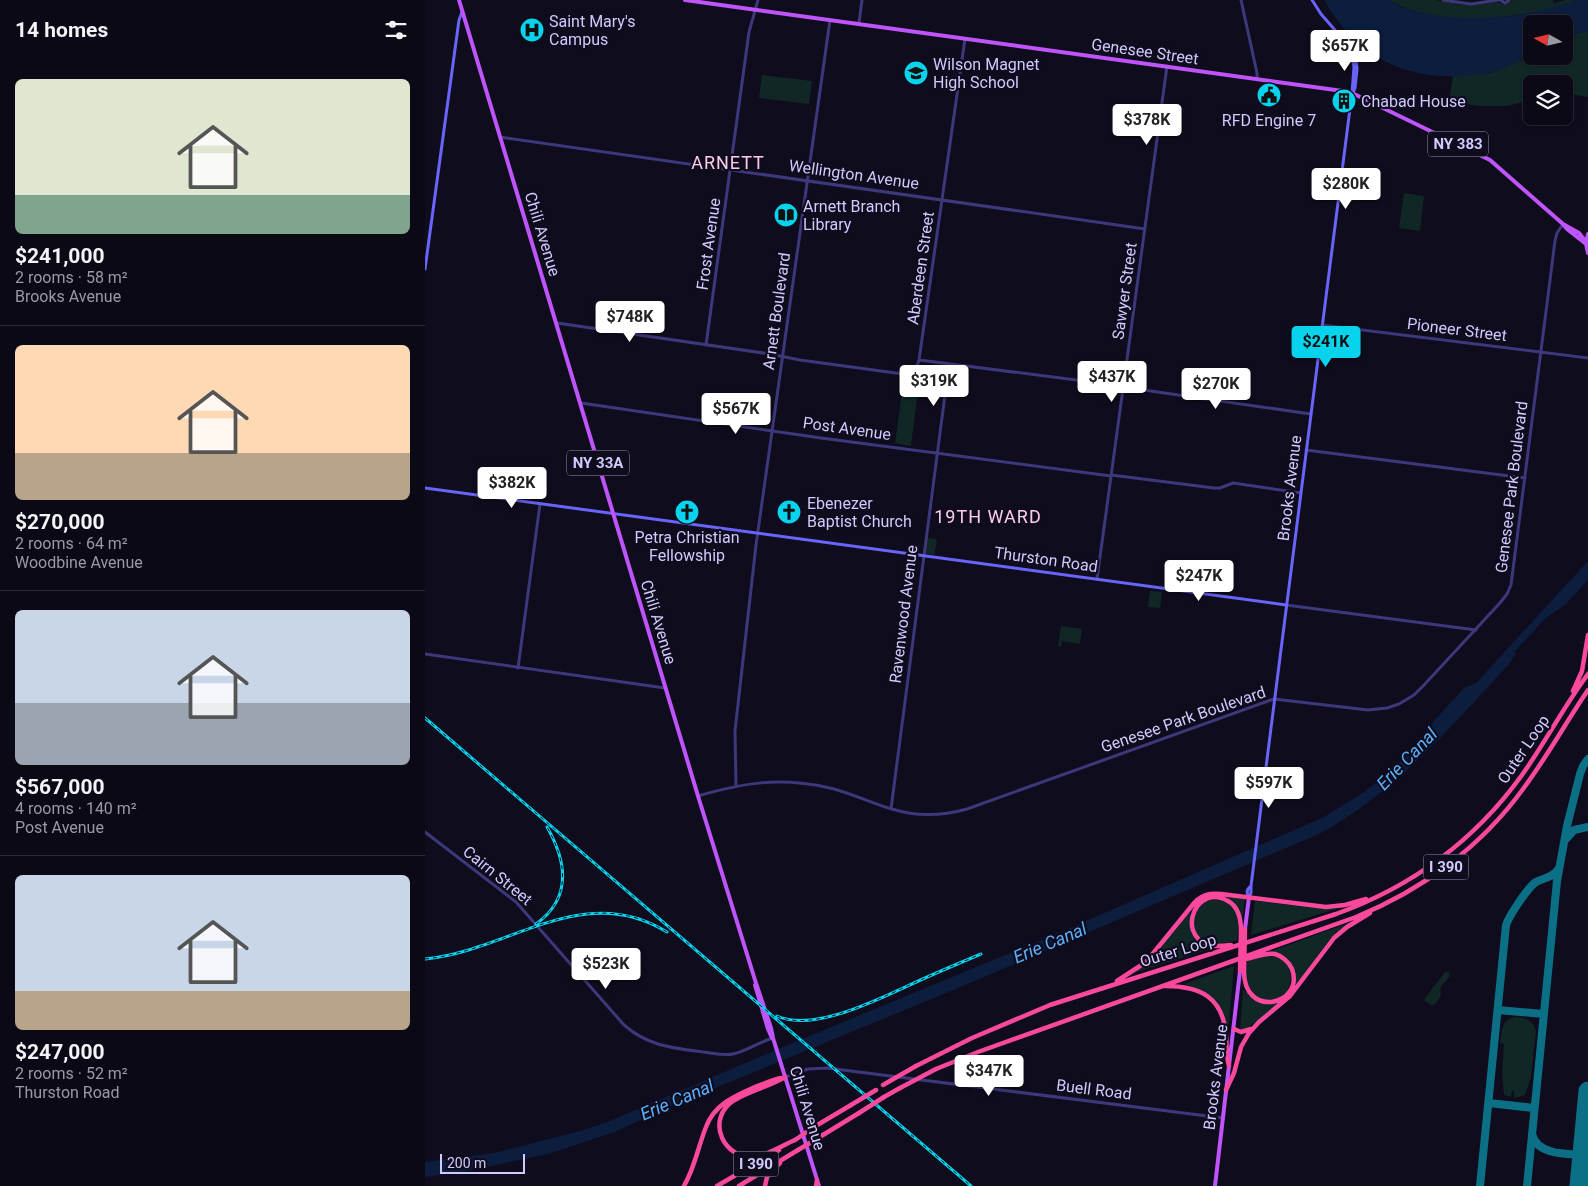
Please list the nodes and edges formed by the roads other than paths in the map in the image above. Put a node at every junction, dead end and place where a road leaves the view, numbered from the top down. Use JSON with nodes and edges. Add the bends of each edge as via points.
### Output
{"nodes":[{"id":1,"x":459,"y":0,"type":"edge"},
{"id":2,"x":685,"y":0,"type":"edge"},
{"id":3,"x":758,"y":0,"type":"edge"},
{"id":4,"x":862,"y":0,"type":"edge"},
{"id":5,"x":1241,"y":0,"type":"edge"},
{"id":6,"x":1312,"y":0,"type":"edge"},
{"id":7,"x":1443,"y":0,"type":"edge"},
{"id":8,"x":1499,"y":0,"type":"edge"},
{"id":9,"x":1509,"y":0,"type":"edge"},
{"id":10,"x":756,"y":10,"type":"junction"},
{"id":11,"x":462,"y":12,"type":"junction"},
{"id":12,"x":830,"y":20,"type":"junction"},
{"id":13,"x":859,"y":24,"type":"junction"},
{"id":14,"x":965,"y":38,"type":"junction"},
{"id":15,"x":1167,"y":66,"type":"junction"},
{"id":16,"x":1257,"y":79,"type":"junction"},
{"id":17,"x":1352,"y":93,"type":"junction"},
{"id":18,"x":500,"y":137,"type":"junction"},
{"id":19,"x":731,"y":169,"type":"junction"},
{"id":20,"x":807,"y":181,"type":"junction"},
{"id":21,"x":942,"y":200,"type":"junction"},
{"id":22,"x":1563,"y":224,"type":"junction"},
{"id":23,"x":1145,"y":229,"type":"junction"},
{"id":24,"x":1588,"y":234,"type":"edge"},
{"id":25,"x":427,"y":239,"type":"edge"},
{"id":26,"x":1587,"y":244,"type":"junction"},
{"id":27,"x":1588,"y":253,"type":"edge"},
{"id":28,"x":425,"y":269,"type":"edge"},
{"id":29,"x":557,"y":323,"type":"junction"},
{"id":30,"x":1322,"y":325,"type":"junction"},
{"id":31,"x":706,"y":345,"type":"junction"},
{"id":32,"x":1541,"y":352,"type":"junction"},
{"id":33,"x":782,"y":357,"type":"junction"},
{"id":34,"x":1588,"y":358,"type":"edge"},
{"id":35,"x":919,"y":360,"type":"junction"},
{"id":36,"x":949,"y":364,"type":"junction"},
{"id":37,"x":1123,"y":387,"type":"junction"},
{"id":38,"x":581,"y":403,"type":"junction"},
{"id":39,"x":1311,"y":414,"type":"junction"},
{"id":40,"x":772,"y":431,"type":"junction"},
{"id":41,"x":1306,"y":450,"type":"junction"},
{"id":42,"x":937,"y":453,"type":"junction"},
{"id":43,"x":1111,"y":476,"type":"junction"},
{"id":44,"x":1525,"y":478,"type":"junction"},
{"id":45,"x":425,"y":488,"type":"edge"},
{"id":46,"x":1301,"y":493,"type":"junction"},
{"id":47,"x":541,"y":504,"type":"junction"},
{"id":48,"x":613,"y":513,"type":"junction"},
{"id":49,"x":758,"y":532,"type":"junction"},
{"id":50,"x":924,"y":555,"type":"junction"},
{"id":51,"x":1097,"y":579,"type":"junction"},
{"id":52,"x":1286,"y":605,"type":"junction"},
{"id":53,"x":1476,"y":630,"type":"junction"},
{"id":54,"x":1588,"y":635,"type":"edge"},
{"id":55,"x":425,"y":654,"type":"edge"},
{"id":56,"x":518,"y":668,"type":"junction"},
{"id":57,"x":1588,"y":674,"type":"edge"},
{"id":58,"x":665,"y":688,"type":"junction"},
{"id":59,"x":1588,"y":690,"type":"edge"},
{"id":60,"x":1274,"y":699,"type":"junction"},
{"id":61,"x":1551,"y":729,"type":"junction"},
{"id":62,"x":736,"y":786,"type":"junction"},
{"id":63,"x":698,"y":796,"type":"junction"},
{"id":64,"x":891,"y":809,"type":"junction"},
{"id":65,"x":425,"y":832,"type":"edge"},
{"id":66,"x":1398,"y":887,"type":"junction"},
{"id":67,"x":1249,"y":897,"type":"junction"},
{"id":68,"x":1398,"y":897,"type":"junction"},
{"id":69,"x":1243,"y":930,"type":"junction"},
{"id":70,"x":1237,"y":945,"type":"junction"},
{"id":71,"x":1238,"y":959,"type":"junction"},
{"id":72,"x":1242,"y":971,"type":"junction"},
{"id":73,"x":1107,"y":986,"type":"junction"},
{"id":74,"x":1161,"y":986,"type":"junction"},
{"id":75,"x":1259,"y":1022,"type":"junction"},
{"id":76,"x":1234,"y":1029,"type":"junction"},
{"id":77,"x":773,"y":1038,"type":"junction"},
{"id":78,"x":1229,"y":1066,"type":"junction"},
{"id":79,"x":785,"y":1077,"type":"junction"},
{"id":80,"x":1226,"y":1090,"type":"junction"},
{"id":81,"x":1223,"y":1118,"type":"junction"},
{"id":82,"x":795,"y":1140,"type":"junction"},
{"id":83,"x":784,"y":1159,"type":"junction"},
{"id":84,"x":817,"y":1180,"type":"joint"},
{"id":85,"x":684,"y":1186,"type":"edge"},
{"id":86,"x":717,"y":1186,"type":"edge"},
{"id":87,"x":739,"y":1186,"type":"edge"},
{"id":88,"x":765,"y":1186,"type":"edge"},
{"id":89,"x":817,"y":1186,"type":"edge"},
{"id":90,"x":1215,"y":1186,"type":"edge"}],
"edges":[{"from":1,"to":11,"type":"main road","name":"Chili Avenue"},
{"from":2,"to":10,"type":"main road","name":"Genesee Street"},
{"from":3,"to":10,"type":"street","name":"Frost Avenue"},
{"from":4,"to":13,"type":"street"},
{"from":5,"to":16,"type":"street"},
{"from":6,"to":17,"type":"main road","name":"Brooks Avenue","via":[[1350,47],[1355,67]]},
{"from":7,"to":8,"type":"street","via":[[1471,4]]},
{"from":8,"to":9,"type":"street","via":[[1503,3]]},
{"from":10,"to":12,"type":"main road","name":"Genesee Street"},
{"from":10,"to":19,"type":"street","name":"Frost Avenue","via":[[749,32]]},
{"from":11,"to":18,"type":"main road","name":"Chili Avenue","number":"NY 33A"},
{"from":11,"to":25,"type":"main road"},
{"from":12,"to":13,"type":"main road","name":"Genesee Street"},
{"from":12,"to":20,"type":"street","name":"Arnett Boulevard"},
{"from":13,"to":14,"type":"main road","name":"Genesee Street"},
{"from":14,"to":15,"type":"main road","name":"Genesee Street"},
{"from":14,"to":21,"type":"street","name":"Aberdeen Street"},
{"from":15,"to":16,"type":"main road","name":"Genesee Street"},
{"from":15,"to":23,"type":"street","name":"Sawyer Street"},
{"from":16,"to":17,"type":"main road","name":"Genesee Street"},
{"from":17,"to":22,"type":"main road","name":"Genesee Street","number":"NY 383","via":[[1490,160]]},
{"from":17,"to":30,"type":"main road","name":"Brooks Avenue"},
{"from":18,"to":19,"type":"street","name":"Wellington Avenue"},
{"from":18,"to":29,"type":"main road","name":"Chili Avenue","number":"NY 33A"},
{"from":19,"to":20,"type":"street","name":"Wellington Avenue"},
{"from":19,"to":31,"type":"street","name":"Frost Avenue"},
{"from":20,"to":21,"type":"street","name":"Wellington Avenue"},
{"from":20,"to":33,"type":"street","name":"Arnett Boulevard"},
{"from":21,"to":23,"type":"street","name":"Wellington Avenue"},
{"from":21,"to":35,"type":"street","name":"Aberdeen Street"},
{"from":22,"to":26,"type":"main road","name":"Genesee Street","number":"NY 383"},
{"from":22,"to":32,"type":"street","name":"Genesee Park Boulevard","via":[[1555,238]]},
{"from":23,"to":37,"type":"street","name":"Sawyer Street"},
{"from":24,"to":26,"type":"main road"},
{"from":25,"to":28,"type":"main road"},
{"from":26,"to":27,"type":"main road"},
{"from":29,"to":31,"type":"street"},
{"from":29,"to":38,"type":"main road","name":"Chili Avenue","number":"NY 33A"},
{"from":30,"to":32,"type":"street","name":"Pioneer Street"},
{"from":30,"to":39,"type":"main road","name":"Brooks Avenue"},
{"from":31,"to":33,"type":"street"},
{"from":32,"to":34,"type":"street","name":"Pioneer Street"},
{"from":32,"to":44,"type":"street","name":"Genesee Park Boulevard"},
{"from":33,"to":35,"type":"street","via":[[903,374],[913,370]]},
{"from":33,"to":40,"type":"street","name":"Arnett Boulevard"},
{"from":35,"to":36,"type":"street"},
{"from":36,"to":37,"type":"street"},
{"from":36,"to":42,"type":"street","name":"Ravenwood Avenue"},
{"from":37,"to":39,"type":"street"},
{"from":37,"to":43,"type":"street","name":"Sawyer Street"},
{"from":38,"to":40,"type":"street","name":"Post Avenue"},
{"from":38,"to":48,"type":"main road","name":"Chili Avenue","number":"NY 33A"},
{"from":39,"to":41,"type":"main road","name":"Brooks Avenue"},
{"from":40,"to":42,"type":"street","name":"Post Avenue"},
{"from":40,"to":49,"type":"street","name":"Arnett Boulevard"},
{"from":41,"to":44,"type":"street"},
{"from":41,"to":46,"type":"main road","name":"Brooks Avenue"},
{"from":42,"to":43,"type":"street","name":"Post Avenue"},
{"from":42,"to":50,"type":"street","name":"Ravenwood Avenue"},
{"from":43,"to":46,"type":"street","name":"Post Avenue","via":[[1214,488],[1232,483]]},
{"from":43,"to":51,"type":"street","name":"Sawyer Street"},
{"from":44,"to":53,"type":"street","name":"Genesee Park Boulevard","via":[[1511,585]]},
{"from":45,"to":47,"type":"main road","name":"Thurston Road"},
{"from":46,"to":52,"type":"main road","name":"Brooks Avenue"},
{"from":47,"to":48,"type":"main road","name":"Thurston Road"},
{"from":47,"to":56,"type":"street"},
{"from":48,"to":49,"type":"main road","name":"Thurston Road"},
{"from":48,"to":58,"type":"main road","name":"Chili Avenue","number":"NY 33A"},
{"from":49,"to":50,"type":"main road","name":"Thurston Road"},
{"from":49,"to":62,"type":"street","name":"Arnett Boulevard","via":[[735,731]]},
{"from":50,"to":51,"type":"main road","name":"Thurston Road"},
{"from":50,"to":64,"type":"street","name":"Ravenwood Avenue"},
{"from":51,"to":52,"type":"main road","name":"Thurston Road"},
{"from":52,"to":53,"type":"street","name":"Thurston Road"},
{"from":52,"to":60,"type":"main road","name":"Brooks Avenue"},
{"from":53,"to":60,"type":"street","name":"Genesee Park Boulevard","via":[[1420,690],[1393,706],[1361,710]]},
{"from":54,"to":61,"type":"highway","via":[[1581,675]]},
{"from":55,"to":56,"type":"street"},
{"from":56,"to":58,"type":"street"},
{"from":57,"to":61,"type":"highway","name":"Outer Loop","number":"I 390"},
{"from":58,"to":63,"type":"main road","name":"Chili Avenue","number":"NY 33A"},
{"from":59,"to":68,"type":"highway","name":"Outer Loop","number":"I 390","via":[[1529,781],[1493,825],[1446,866]]},
{"from":60,"to":64,"type":"street","name":"Genesee Park Boulevard","via":[[967,809],[931,815]]},
{"from":60,"to":67,"type":"main road","name":"Brooks Avenue"},
{"from":61,"to":66,"type":"highway","name":"Outer Loop","number":"I 390","via":[[1515,785],[1481,824],[1441,858]]},
{"from":62,"to":63,"type":"street","name":"Genesee Park Boulevard"},
{"from":62,"to":64,"type":"street","name":"Genesee Park Boulevard","via":[[771,782],[811,785]]},
{"from":63,"to":77,"type":"main road","name":"Chili Avenue","number":"NY 33A","via":[[765,1021]]},
{"from":65,"to":77,"type":"street","name":"Cairn Street","via":[[516,902],[624,1025],[641,1038],[670,1048],[727,1055]]},
{"from":66,"to":67,"type":"highway","via":[[1335,907]]},
{"from":66,"to":70,"type":"highway","name":"Outer Loop","number":"I 390","via":[[1345,910]]},
{"from":67,"to":69,"type":"main road","name":"Brooks Avenue"},
{"from":67,"to":73,"type":"highway","via":[[1208,894],[1199,898],[1146,962]]},
{"from":68,"to":71,"type":"highway","name":"Outer Loop","number":"I 390","via":[[1356,917]]},
{"from":68,"to":75,"type":"highway","via":[[1338,934],[1290,996]]},
{"from":69,"to":70,"type":"highway","via":[[1238,911],[1225,899],[1208,898],[1194,911],[1192,928],[1202,942],[1213,946]]},
{"from":69,"to":72,"type":"highway","bridge":true},
{"from":70,"to":73,"type":"highway","name":"Outer Loop","number":"I 390"},
{"from":71,"to":72,"type":"highway","via":[[1265,954],[1281,957],[1292,970],[1292,985],[1280,1000],[1261,1001],[1248,990]]},
{"from":71,"to":74,"type":"highway","name":"Outer Loop","number":"I 390"},
{"from":72,"to":76,"type":"main road","name":"Brooks Avenue"},
{"from":73,"to":82,"type":"highway","name":"Outer Loop","number":"I 390","bridge":true,"via":[[1050,1005],[939,1053]]},
{"from":74,"to":78,"type":"highway","via":[[1192,988],[1215,1002],[1225,1022]]},
{"from":74,"to":83,"type":"highway","name":"Outer Loop","number":"I 390","bridge":true,"via":[[936,1069]]},
{"from":75,"to":76,"type":"highway","via":[[1245,1032]]},
{"from":75,"to":80,"type":"highway","via":[[1242,1044]]},
{"from":76,"to":78,"type":"main road","name":"Brooks Avenue"},
{"from":77,"to":79,"type":"main road","name":"Chili Avenue","number":"NY 33A"},
{"from":78,"to":80,"type":"main road","name":"Brooks Avenue"},
{"from":79,"to":81,"type":"street","name":"Buell Road","via":[[808,1069],[827,1068]]},
{"from":79,"to":82,"type":"highway","via":[[733,1101],[724,1110],[719,1128],[727,1147],[751,1157]]},
{"from":79,"to":84,"type":"main road","name":"Chili Avenue","number":"NY 33A"},
{"from":79,"to":85,"type":"highway","via":[[737,1094],[720,1106],[706,1127],[694,1168]]},
{"from":80,"to":81,"type":"main road","name":"Brooks Avenue"},
{"from":81,"to":90,"type":"main road","name":"Brooks Avenue"},
{"from":82,"to":86,"type":"highway","name":"Outer Loop","number":"I 390"},
{"from":83,"to":87,"type":"highway","name":"Outer Loop","number":"I 390"},
{"from":83,"to":88,"type":"highway","via":[[767,1177]]},
{"from":84,"to":89,"type":"highway"}]}
